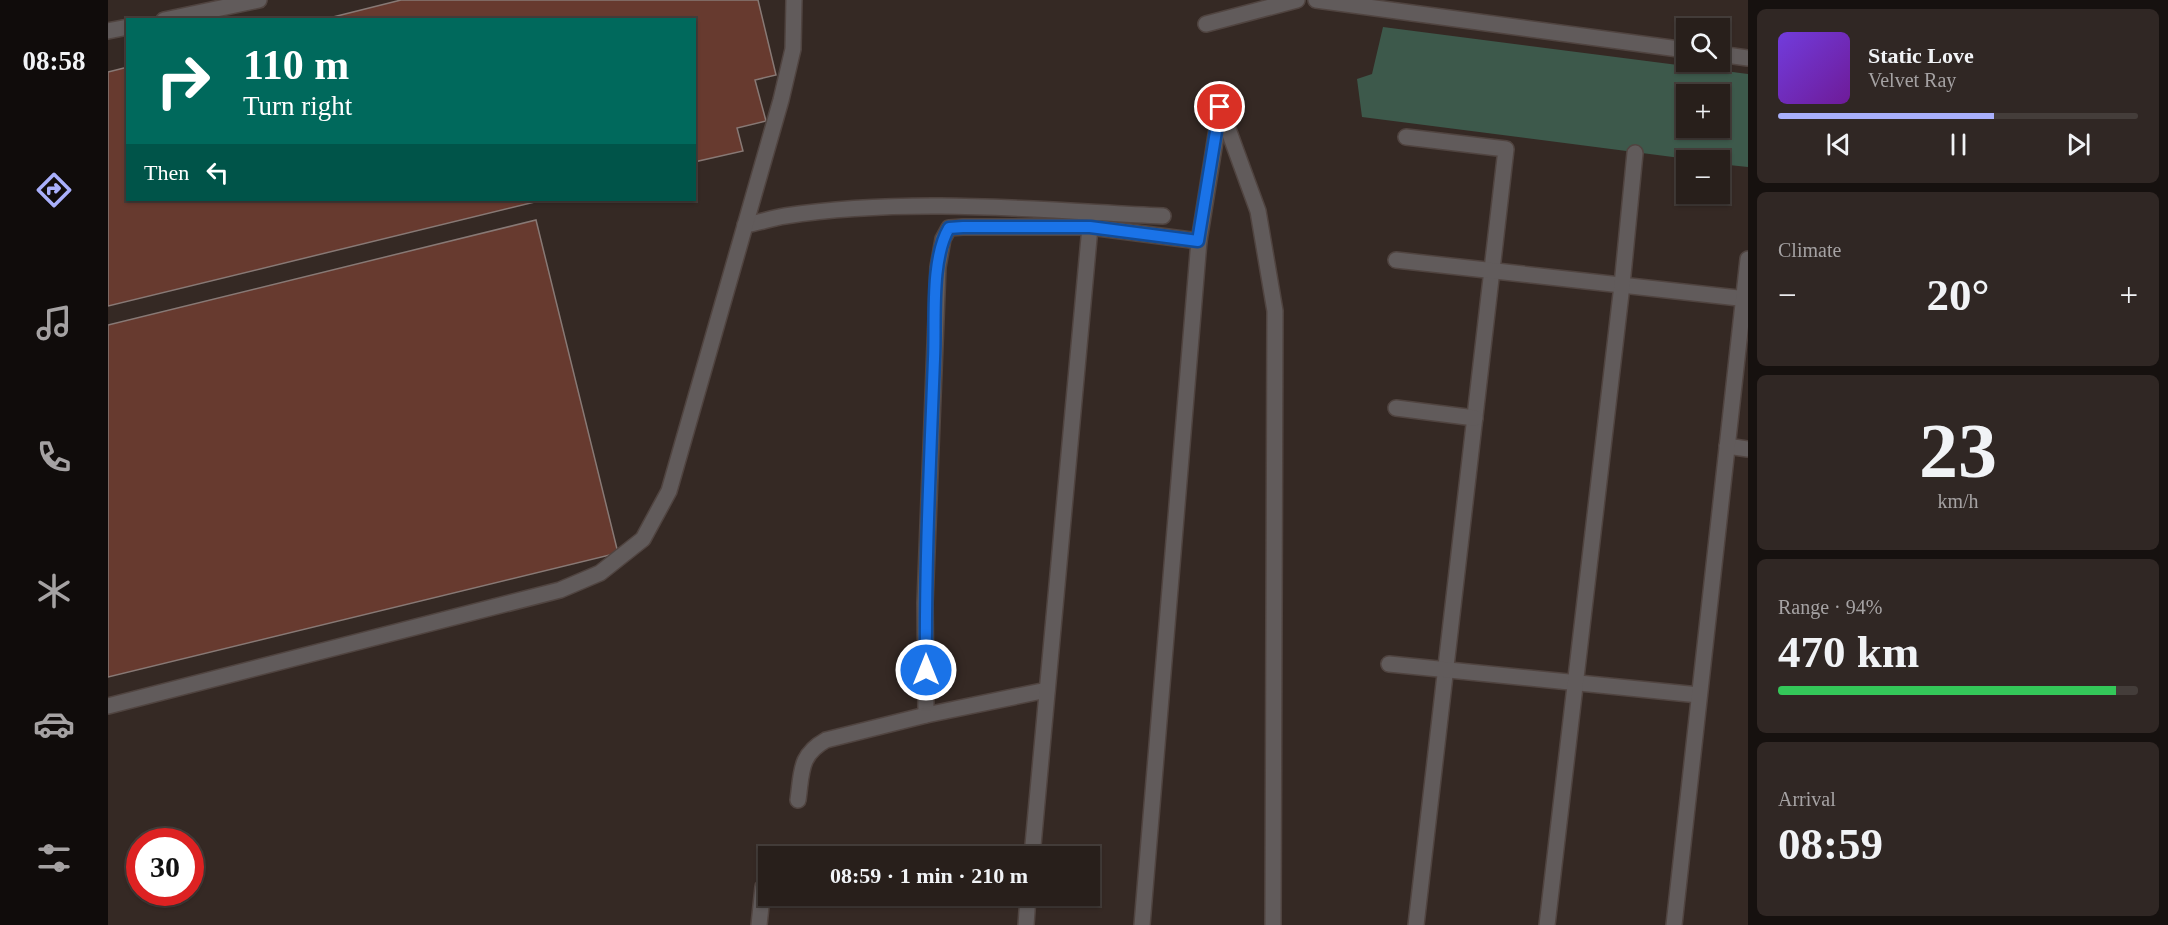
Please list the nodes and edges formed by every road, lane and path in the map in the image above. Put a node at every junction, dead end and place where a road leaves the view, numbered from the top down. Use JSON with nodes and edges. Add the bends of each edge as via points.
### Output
{"nodes":[{"id":1,"x":259,"y":0,"type":"edge"},
{"id":2,"x":795,"y":0,"type":"edge"},
{"id":3,"x":1297,"y":0,"type":"edge"},
{"id":4,"x":1316,"y":0,"type":"edge"},
{"id":5,"x":174,"y":18,"type":"edge"},
{"id":6,"x":1206,"y":24,"type":"dead end"},
{"id":7,"x":126,"y":27,"type":"edge"},
{"id":8,"x":108,"y":31,"type":"edge"},
{"id":9,"x":1676,"y":49,"type":"edge"},
{"id":10,"x":1730,"y":56,"type":"edge"},
{"id":11,"x":1748,"y":58,"type":"edge"},
{"id":12,"x":1406,"y":137,"type":"dead end"},
{"id":13,"x":1635,"y":153,"type":"dead end"},
{"id":14,"x":1162,"y":216,"type":"dead end"},
{"id":15,"x":745,"y":225,"type":"junction"},
{"id":16,"x":1090,"y":227,"type":"junction"},
{"id":17,"x":1198,"y":241,"type":"junction"},
{"id":18,"x":1748,"y":259,"type":"edge"},
{"id":19,"x":1396,"y":260,"type":"dead end"},
{"id":20,"x":1492,"y":270,"type":"junction"},
{"id":21,"x":1622,"y":285,"type":"junction"},
{"id":22,"x":1746,"y":299,"type":"edge"},
{"id":23,"x":1396,"y":408,"type":"dead end"},
{"id":24,"x":1475,"y":418,"type":"junction"},
{"id":25,"x":1727,"y":446,"type":"junction"},
{"id":26,"x":1748,"y":449,"type":"edge"},
{"id":27,"x":1389,"y":664,"type":"dead end"},
{"id":28,"x":1446,"y":670,"type":"junction"},
{"id":29,"x":1575,"y":682,"type":"junction"},
{"id":30,"x":1047,"y":690,"type":"junction"},
{"id":31,"x":1700,"y":695,"type":"junction"},
{"id":32,"x":108,"y":706,"type":"edge"},
{"id":33,"x":926,"y":715,"type":"junction"},
{"id":34,"x":798,"y":800,"type":"dead end"},
{"id":35,"x":1033,"y":846,"type":"edge"},
{"id":36,"x":761,"y":906,"type":"edge"},
{"id":37,"x":1027,"y":906,"type":"edge"},
{"id":38,"x":759,"y":925,"type":"edge"},
{"id":39,"x":1026,"y":925,"type":"edge"},
{"id":40,"x":1142,"y":925,"type":"edge"},
{"id":41,"x":1274,"y":925,"type":"edge"},
{"id":42,"x":1416,"y":925,"type":"edge"},
{"id":43,"x":1547,"y":925,"type":"edge"},
{"id":44,"x":1674,"y":925,"type":"edge"}],
"edges":[{"from":1,"to":5,"type":"street"},
{"from":2,"to":15,"type":"street","via":[[794,49]]},
{"from":3,"to":6,"type":"street"},
{"from":4,"to":9,"type":"street"},
{"from":7,"to":8,"type":"street"},
{"from":10,"to":11,"type":"street"},
{"from":12,"to":20,"type":"street","via":[[1506,149]]},
{"from":13,"to":21,"type":"street"},
{"from":14,"to":15,"type":"street","via":[[994,207],[877,209],[784,216]]},
{"from":15,"to":32,"type":"street","via":[[669,491],[643,539],[600,573],[560,590]]},
{"from":16,"to":17,"type":"street"},
{"from":16,"to":30,"type":"street"},
{"from":16,"to":33,"type":"street","via":[[949,228],[943,239],[938,267],[925,603]]},
{"from":17,"to":40,"type":"street"},
{"from":17,"to":41,"type":"street","via":[[1220,107],[1258,211],[1275,311]]},
{"from":18,"to":22,"type":"street"},
{"from":19,"to":20,"type":"street"},
{"from":20,"to":21,"type":"street"},
{"from":20,"to":24,"type":"street"},
{"from":21,"to":22,"type":"street"},
{"from":21,"to":29,"type":"street"},
{"from":22,"to":25,"type":"street"},
{"from":23,"to":24,"type":"street"},
{"from":24,"to":28,"type":"street"},
{"from":25,"to":26,"type":"street"},
{"from":25,"to":31,"type":"street"},
{"from":27,"to":28,"type":"street"},
{"from":28,"to":29,"type":"street"},
{"from":28,"to":42,"type":"street"},
{"from":29,"to":31,"type":"street"},
{"from":29,"to":43,"type":"street"},
{"from":30,"to":33,"type":"street"},
{"from":30,"to":35,"type":"street"},
{"from":31,"to":44,"type":"street"},
{"from":33,"to":34,"type":"street","via":[[826,740],[812,748],[804,760]]},
{"from":36,"to":38,"type":"street"},
{"from":37,"to":39,"type":"street"}]}
